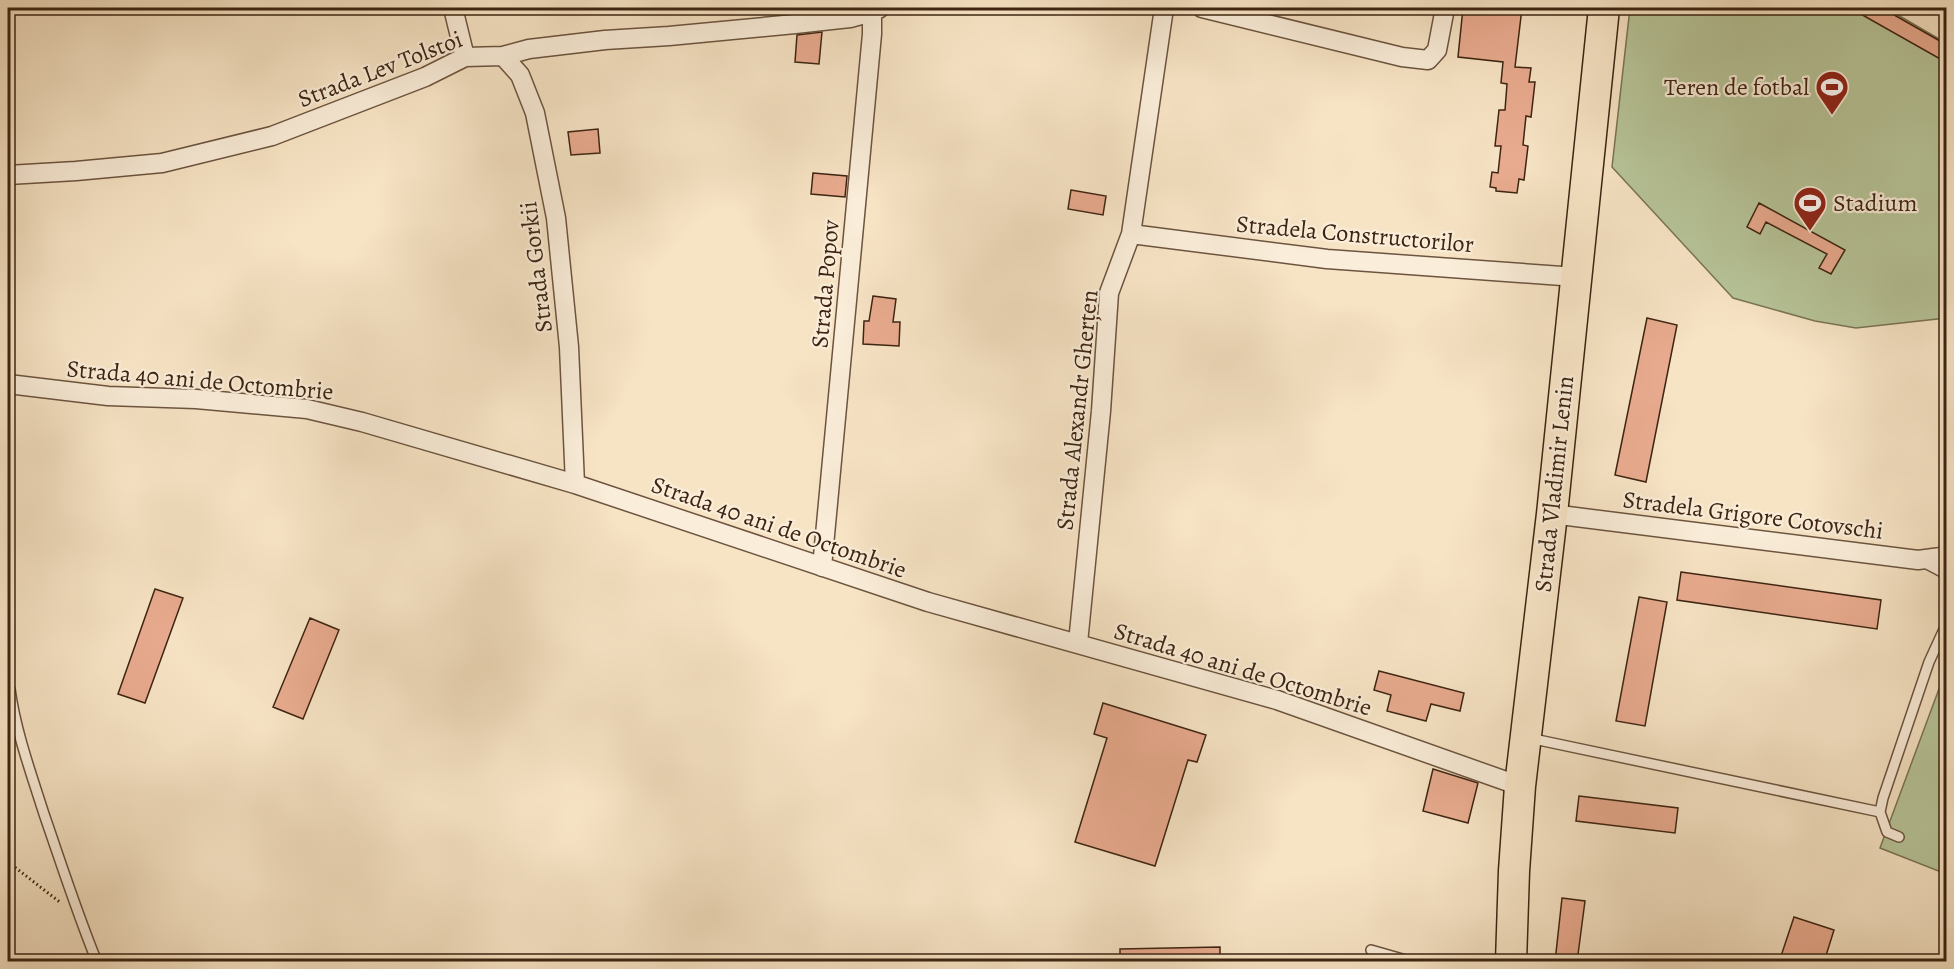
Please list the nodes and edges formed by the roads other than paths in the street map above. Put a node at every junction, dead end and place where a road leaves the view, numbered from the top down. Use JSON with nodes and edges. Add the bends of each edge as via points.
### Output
{"nodes":[{"id":1,"x":453,"y":8,"type":"edge"},
{"id":2,"x":1164,"y":8,"type":"edge"},
{"id":3,"x":1202,"y":8,"type":"edge"},
{"id":4,"x":1445,"y":8,"type":"edge"},
{"id":5,"x":1604,"y":8,"type":"edge"},
{"id":6,"x":873,"y":9,"type":"edge"},
{"id":7,"x":503,"y":56,"type":"junction"},
{"id":8,"x":465,"y":57,"type":"junction"},
{"id":9,"x":8,"y":175,"type":"edge"},
{"id":10,"x":1131,"y":234,"type":"junction"},
{"id":11,"x":1576,"y":277,"type":"junction"},
{"id":12,"x":8,"y":384,"type":"edge"},
{"id":13,"x":575,"y":484,"type":"junction"},
{"id":14,"x":1552,"y":514,"type":"junction"},
{"id":15,"x":1947,"y":554,"type":"edge"},
{"id":16,"x":1918,"y":560,"type":"junction"},
{"id":17,"x":822,"y":567,"type":"junction"},
{"id":18,"x":1947,"y":578,"type":"edge"},
{"id":19,"x":1947,"y":625,"type":"edge"},
{"id":20,"x":1078,"y":643,"type":"junction"},
{"id":21,"x":10,"y":689,"type":"dead end"},
{"id":22,"x":1527,"y":737,"type":"junction"},
{"id":23,"x":1520,"y":786,"type":"junction"},
{"id":24,"x":1880,"y":812,"type":"junction"},
{"id":25,"x":1899,"y":837,"type":"dead end"},
{"id":26,"x":1371,"y":950,"type":"dead end"},
{"id":27,"x":97,"y":962,"type":"edge"},
{"id":28,"x":1413,"y":962,"type":"edge"},
{"id":29,"x":1511,"y":962,"type":"edge"}],
"edges":[{"from":1,"to":8,"type":"street"},
{"from":2,"to":10,"type":"street","name":"Strada Alexandr Gherțen"},
{"from":3,"to":4,"type":"street","via":[[1428,60],[1437,50]]},
{"from":5,"to":11,"type":"main road","name":"Strada Vladimir Lenin"},
{"from":6,"to":7,"type":"street","name":"Strada Lev Tolstoi","via":[[849,18],[558,45]]},
{"from":6,"to":17,"type":"street","name":"Strada Popov"},
{"from":7,"to":8,"type":"street","name":"Strada Lev Tolstoi"},
{"from":7,"to":13,"type":"street","name":"Strada Gorkii","via":[[520,75],[535,112],[556,218],[569,347]]},
{"from":8,"to":9,"type":"street","name":"Strada Lev Tolstoi","via":[[425,77],[272,136],[162,163]]},
{"from":10,"to":11,"type":"street","name":"Stradela Constructorilor","via":[[1327,259]]},
{"from":10,"to":20,"type":"street","name":"Strada Alexandr Gherțen","via":[[1109,293]]},
{"from":11,"to":14,"type":"main road","name":"Strada Vladimir Lenin"},
{"from":12,"to":13,"type":"street","name":"Strada 40 ani de Octombrie","via":[[108,396],[196,399],[307,410],[362,422]]},
{"from":13,"to":17,"type":"street","name":"Strada 40 ani de Octombrie"},
{"from":14,"to":16,"type":"street","name":"Stradela Grigore Cotovschi"},
{"from":14,"to":22,"type":"main road","name":"Strada Vladimir Lenin"},
{"from":15,"to":16,"type":"street","name":"Stradela Grigore Cotovschi"},
{"from":16,"to":18,"type":"lane"},
{"from":17,"to":20,"type":"street","name":"Strada 40 ani de Octombrie","via":[[928,602]]},
{"from":19,"to":24,"type":"lane","via":[[1929,662]]},
{"from":20,"to":23,"type":"street","name":"Strada 40 ani de Octombrie","via":[[1277,700]]},
{"from":21,"to":27,"type":"lane","via":[[31,772],[76,911]]},
{"from":22,"to":23,"type":"main road","name":"Strada Vladimir Lenin"},
{"from":22,"to":24,"type":"lane"},
{"from":23,"to":29,"type":"main road","name":"Strada Vladimir Lenin"},
{"from":24,"to":25,"type":"lane","via":[[1887,832]]},
{"from":26,"to":28,"type":"lane"}]}
